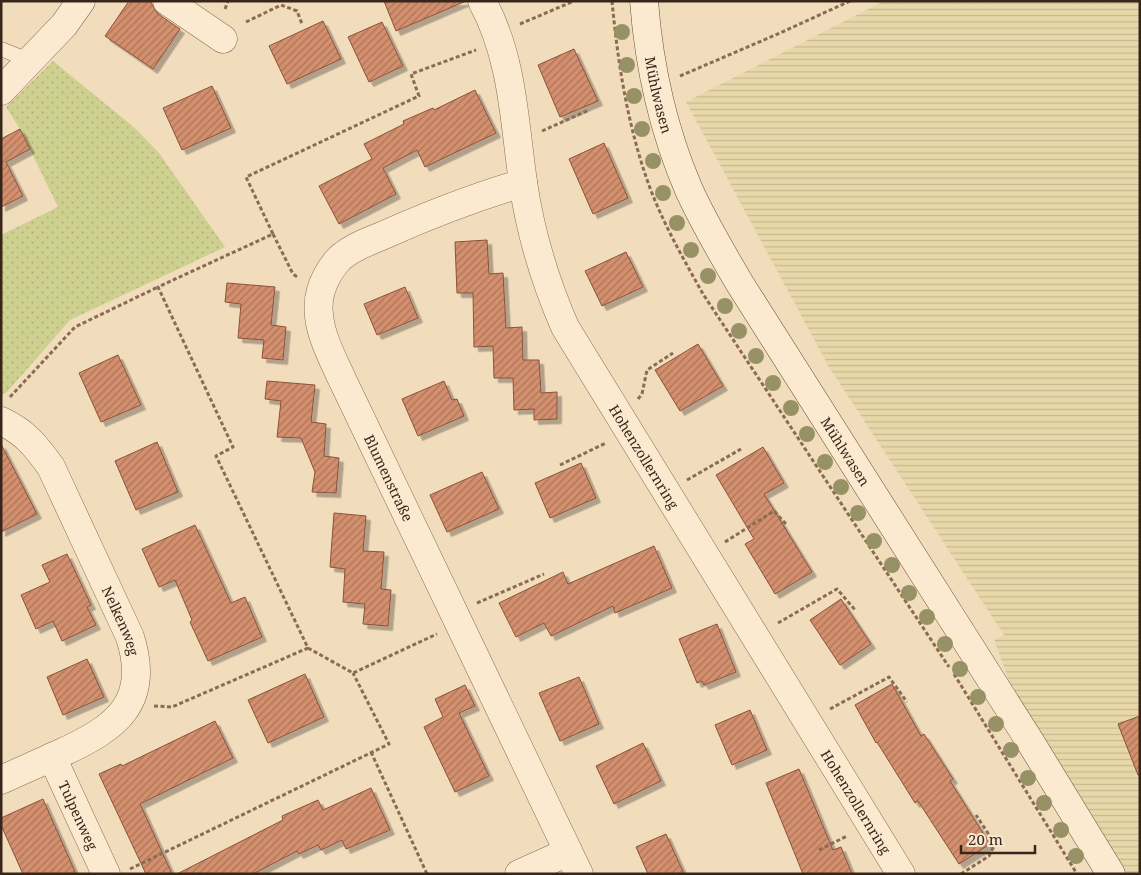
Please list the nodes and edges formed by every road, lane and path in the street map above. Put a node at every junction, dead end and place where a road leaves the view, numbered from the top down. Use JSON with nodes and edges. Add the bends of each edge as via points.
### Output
{"nodes":[{"id":1,"x":81,"y":1,"type":"edge"},
{"id":2,"x":167,"y":1,"type":"edge"},
{"id":3,"x":482,"y":1,"type":"edge"},
{"id":4,"x":574,"y":1,"type":"edge"},
{"id":5,"x":644,"y":1,"type":"edge"},
{"id":6,"x":850,"y":1,"type":"edge"},
{"id":7,"x":246,"y":22,"type":"dead end"},
{"id":8,"x":302,"y":24,"type":"dead end"},
{"id":9,"x":498,"y":37,"type":"junction"},
{"id":10,"x":223,"y":39,"type":"dead end"},
{"id":11,"x":1,"y":48,"type":"edge"},
{"id":12,"x":31,"y":61,"type":"junction"},
{"id":13,"x":655,"y":84,"type":"junction"},
{"id":14,"x":1,"y":91,"type":"edge"},
{"id":15,"x":589,"y":110,"type":"dead end"},
{"id":16,"x":518,"y":142,"type":"junction"},
{"id":17,"x":523,"y":183,"type":"junction"},
{"id":18,"x":273,"y":234,"type":"junction"},
{"id":19,"x":158,"y":287,"type":"junction"},
{"id":20,"x":320,"y":292,"type":"junction"},
{"id":21,"x":674,"y":353,"type":"dead end"},
{"id":22,"x":4,"y":410,"type":"edge"},
{"id":23,"x":625,"y":425,"type":"junction"},
{"id":24,"x":741,"y":449,"type":"dead end"},
{"id":25,"x":560,"y":465,"type":"dead end"},
{"id":26,"x":667,"y":491,"type":"junction"},
{"id":27,"x":786,"y":524,"type":"dead end"},
{"id":28,"x":706,"y":554,"type":"junction"},
{"id":29,"x":544,"y":574,"type":"dead end"},
{"id":30,"x":856,"y":611,"type":"dead end"},
{"id":31,"x":456,"y":618,"type":"junction"},
{"id":32,"x":755,"y":635,"type":"junction"},
{"id":33,"x":308,"y":648,"type":"junction"},
{"id":34,"x":353,"y":673,"type":"junction"},
{"id":35,"x":129,"y":702,"type":"junction"},
{"id":36,"x":906,"y":702,"type":"dead end"},
{"id":37,"x":808,"y":721,"type":"junction"},
{"id":38,"x":371,"y":752,"type":"junction"},
{"id":39,"x":52,"y":757,"type":"junction"},
{"id":40,"x":1,"y":780,"type":"edge"},
{"id":41,"x":976,"y":815,"type":"dead end"},
{"id":42,"x":871,"y":824,"type":"junction"},
{"id":43,"x":819,"y":850,"type":"dead end"},
{"id":44,"x":574,"y":863,"type":"edge"},
{"id":45,"x":118,"y":872,"type":"edge"},
{"id":46,"x":427,"y":874,"type":"edge"},
{"id":47,"x":519,"y":874,"type":"edge"},
{"id":48,"x":902,"y":874,"type":"edge"},
{"id":49,"x":961,"y":874,"type":"edge"},
{"id":50,"x":1111,"y":874,"type":"edge"}],
"edges":[{"from":1,"to":12,"type":"street"},
{"from":2,"to":10,"type":"street"},
{"from":3,"to":9,"type":"street","name":"Hohenzollernring"},
{"from":4,"to":9,"type":"path"},
{"from":5,"to":13,"type":"street","name":"Mühlwasen"},
{"from":6,"to":13,"type":"path","via":[[702,67]]},
{"from":7,"to":8,"type":"path","via":[[281,5],[297,11]]},
{"from":9,"to":16,"type":"street","name":"Hohenzollernring","via":[[515,108]]},
{"from":9,"to":18,"type":"path","via":[[411,74],[419,96],[246,177]]},
{"from":11,"to":12,"type":"lane"},
{"from":12,"to":14,"type":"street"},
{"from":13,"to":50,"type":"street","name":"Mühlwasen","via":[[677,159],[722,253]]},
{"from":15,"to":16,"type":"path"},
{"from":16,"to":17,"type":"street","name":"Hohenzollernring"},
{"from":17,"to":20,"type":"street","name":"Blumenstraße","via":[[456,205],[364,244],[341,257],[328,271]]},
{"from":17,"to":23,"type":"street","name":"Hohenzollernring","via":[[543,266],[558,310],[576,346]]},
{"from":18,"to":19,"type":"path"},
{"from":18,"to":20,"type":"path","via":[[293,274]]},
{"from":19,"to":22,"type":"path","via":[[75,327]]},
{"from":19,"to":33,"type":"path","via":[[233,447],[216,456]]},
{"from":20,"to":31,"type":"street","name":"Blumenstraße","via":[[319,316],[325,342]]},
{"from":21,"to":23,"type":"path","via":[[648,370],[642,394]]},
{"from":22,"to":35,"type":"street","name":"Nelkenweg","via":[[51,466],[130,637],[136,654],[137,675]]},
{"from":23,"to":25,"type":"path"},
{"from":23,"to":26,"type":"street","name":"Hohenzollernring"},
{"from":24,"to":26,"type":"path"},
{"from":26,"to":28,"type":"street","name":"Hohenzollernring"},
{"from":27,"to":28,"type":"path","via":[[774,511]]},
{"from":28,"to":32,"type":"street","name":"Hohenzollernring"},
{"from":29,"to":31,"type":"path"},
{"from":30,"to":32,"type":"path","via":[[836,589]]},
{"from":31,"to":34,"type":"path"},
{"from":31,"to":44,"type":"street","name":"Blumenstraße"},
{"from":32,"to":37,"type":"street","name":"Hohenzollernring"},
{"from":33,"to":34,"type":"path"},
{"from":33,"to":35,"type":"path","via":[[172,707]]},
{"from":34,"to":38,"type":"path","via":[[389,744]]},
{"from":35,"to":39,"type":"street","name":"Nelkenweg","via":[[121,716],[105,730]]},
{"from":36,"to":37,"type":"path","via":[[889,677]]},
{"from":37,"to":42,"type":"street","name":"Hohenzollernring"},
{"from":38,"to":45,"type":"path"},
{"from":38,"to":46,"type":"path"},
{"from":39,"to":40,"type":"street","name":"Nelkenweg"},
{"from":39,"to":45,"type":"street","name":"Tulpenweg"},
{"from":41,"to":49,"type":"path","via":[[996,844],[989,856]]},
{"from":42,"to":43,"type":"path"},
{"from":42,"to":48,"type":"street","name":"Hohenzollernring"},
{"from":44,"to":47,"type":"street"}]}
